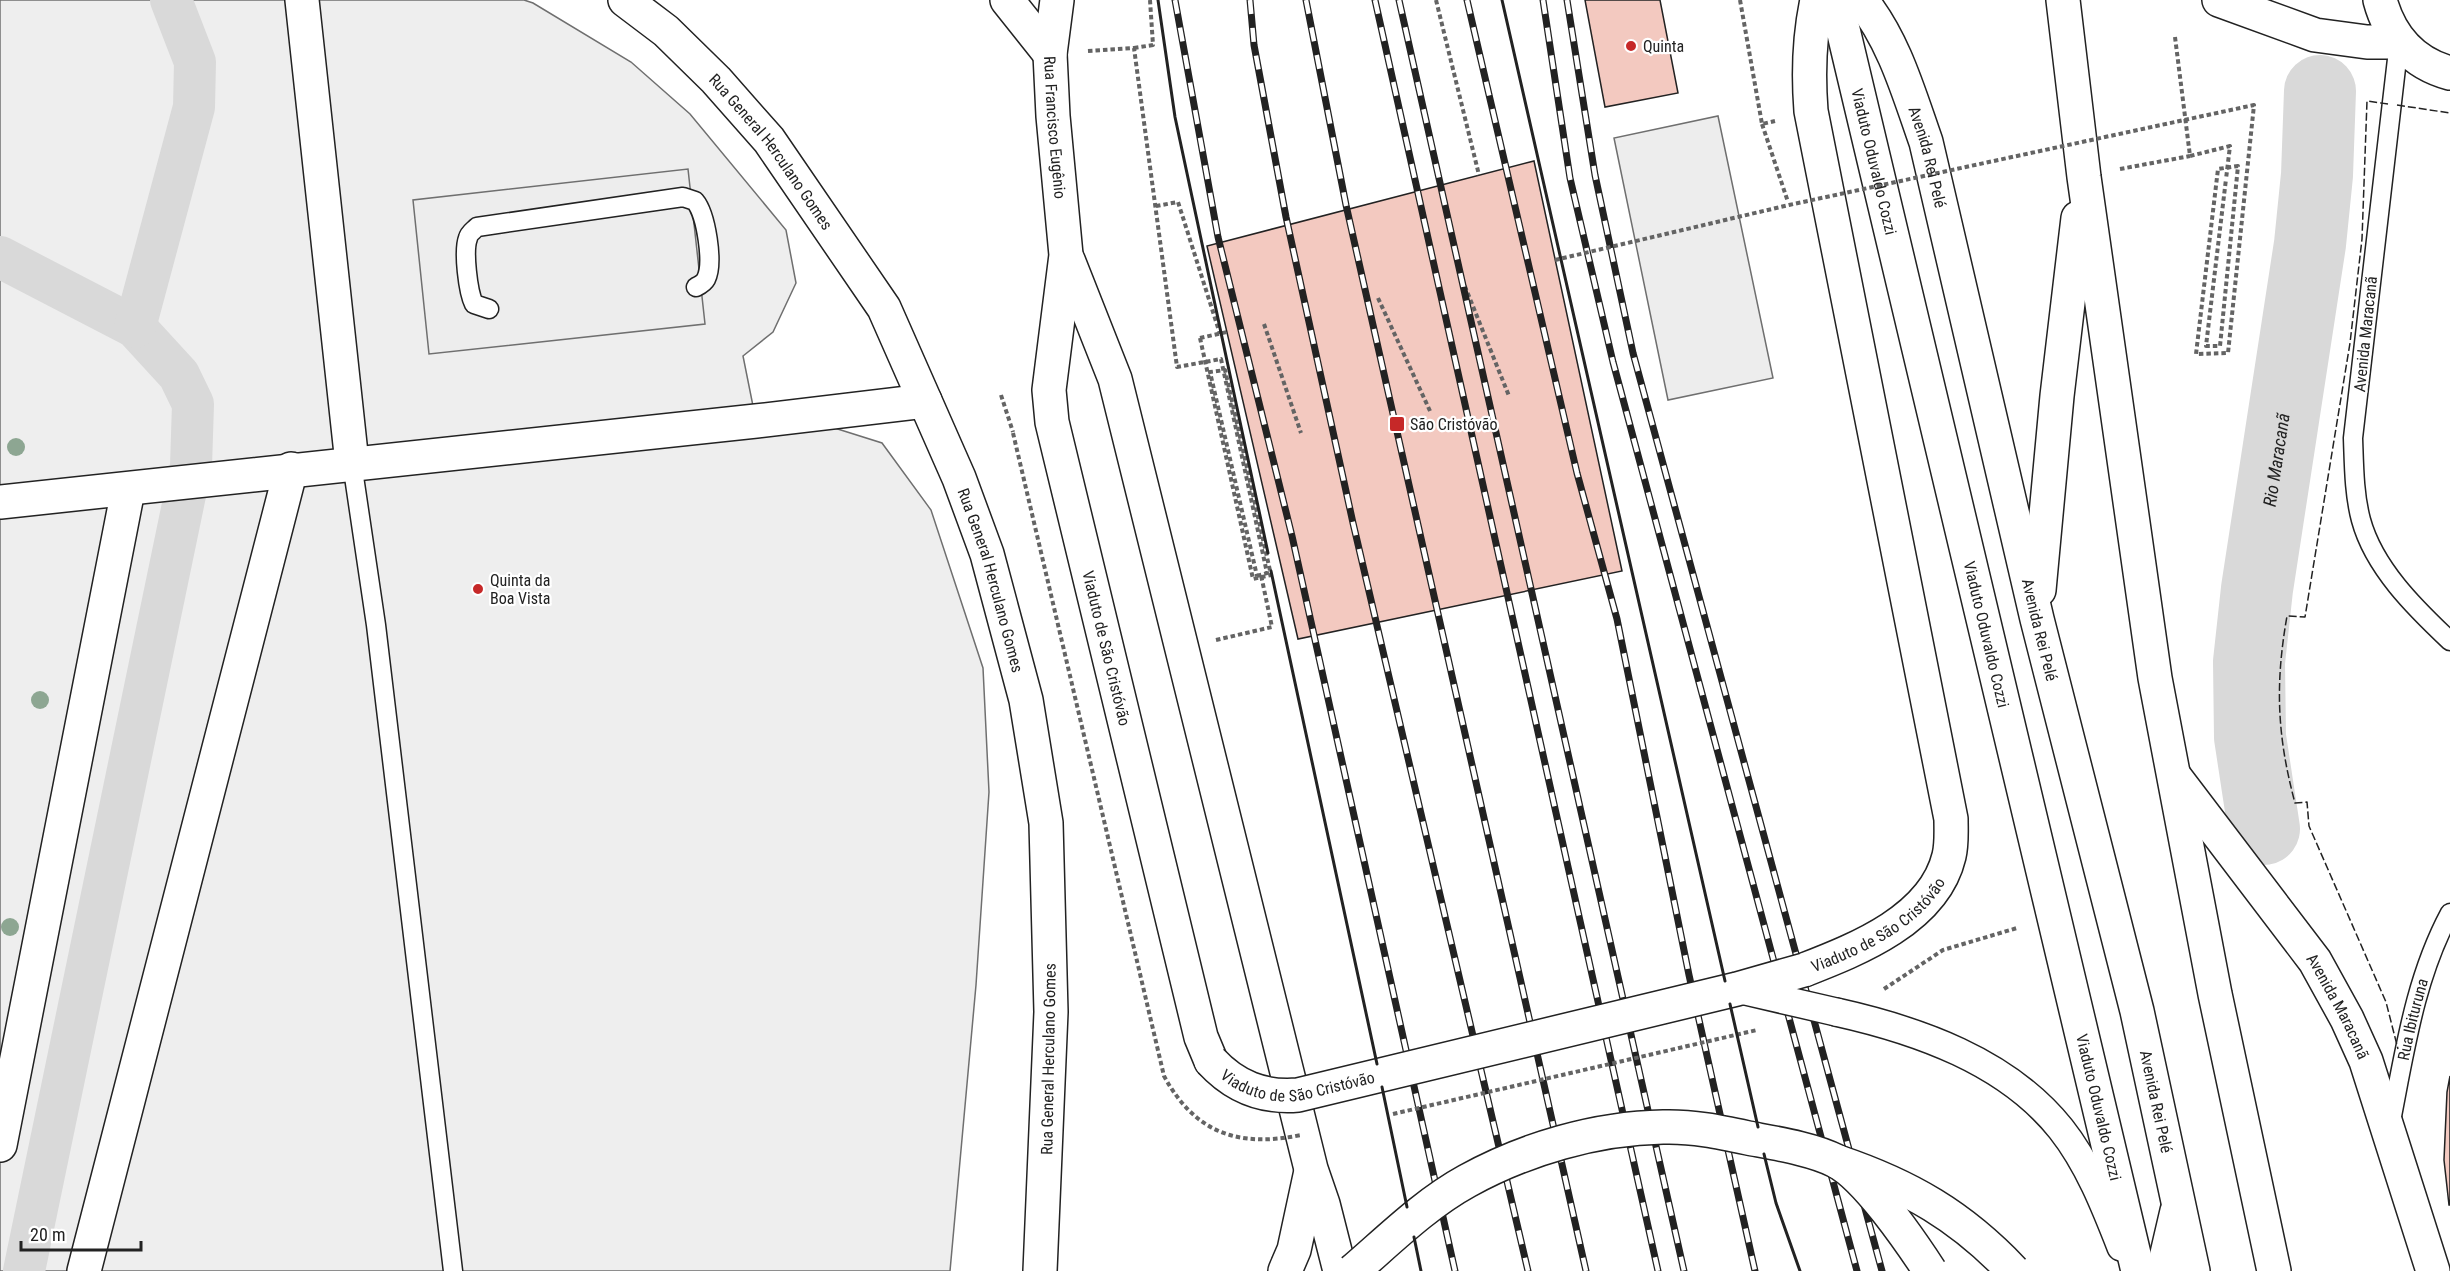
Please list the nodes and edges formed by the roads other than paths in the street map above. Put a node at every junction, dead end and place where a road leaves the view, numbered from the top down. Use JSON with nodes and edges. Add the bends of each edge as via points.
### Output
{"nodes":[{"id":1,"x":302,"y":0,"type":"edge"},
{"id":2,"x":625,"y":0,"type":"edge"},
{"id":3,"x":1007,"y":0,"type":"edge"},
{"id":4,"x":1057,"y":0,"type":"edge"},
{"id":5,"x":1817,"y":0,"type":"edge"},
{"id":6,"x":1836,"y":0,"type":"edge"},
{"id":7,"x":1861,"y":0,"type":"edge"},
{"id":8,"x":2062,"y":0,"type":"edge"},
{"id":9,"x":2219,"y":0,"type":"edge"},
{"id":10,"x":2380,"y":0,"type":"edge"},
{"id":11,"x":662,"y":15,"type":"edge"},
{"id":12,"x":2399,"y":42,"type":"junction"},
{"id":13,"x":1050,"y":54,"type":"junction"},
{"id":14,"x":2450,"y":73,"type":"edge"},
{"id":15,"x":2084,"y":177,"type":"junction"},
{"id":16,"x":1066,"y":255,"type":"junction"},
{"id":17,"x":696,"y":288,"type":"dead end"},
{"id":18,"x":489,"y":309,"type":"dead end"},
{"id":19,"x":925,"y":400,"type":"junction"},
{"id":20,"x":352,"y":463,"type":"junction"},
{"id":21,"x":291,"y":469,"type":"junction"},
{"id":22,"x":128,"y":489,"type":"junction"},
{"id":23,"x":0,"y":502,"type":"edge"},
{"id":24,"x":2037,"y":619,"type":"junction"},
{"id":25,"x":2450,"y":641,"type":"edge"},
{"id":26,"x":2175,"y":777,"type":"junction"},
{"id":27,"x":2450,"y":913,"type":"edge"},
{"id":28,"x":1737,"y":989,"type":"junction"},
{"id":29,"x":2389,"y":1132,"type":"junction"},
{"id":30,"x":0,"y":1145,"type":"edge"},
{"id":31,"x":1837,"y":1161,"type":"junction"},
{"id":32,"x":1311,"y":1169,"type":"junction"},
{"id":33,"x":2179,"y":1204,"type":"junction"},
{"id":34,"x":84,"y":1271,"type":"edge"},
{"id":35,"x":453,"y":1271,"type":"edge"},
{"id":36,"x":1040,"y":1271,"type":"edge"},
{"id":37,"x":1285,"y":1271,"type":"edge"},
{"id":38,"x":1340,"y":1271,"type":"edge"},
{"id":39,"x":1353,"y":1271,"type":"edge"},
{"id":40,"x":1930,"y":1271,"type":"edge"},
{"id":41,"x":2013,"y":1271,"type":"edge"},
{"id":42,"x":2129,"y":1271,"type":"edge"},
{"id":43,"x":2138,"y":1271,"type":"edge"},
{"id":44,"x":2163,"y":1271,"type":"edge"},
{"id":45,"x":2193,"y":1271,"type":"edge"},
{"id":46,"x":2274,"y":1271,"type":"edge"},
{"id":47,"x":2433,"y":1271,"type":"edge"}],
"edges":[{"from":1,"to":20,"type":"main road"},
{"from":2,"to":11,"type":"main road","name":"Rua General Herculano Gomes"},
{"from":3,"to":13,"type":"main road"},
{"from":4,"to":13,"type":"main road","name":"Rua Francisco Eugênio"},
{"from":5,"to":28,"type":"main road","name":"Viaduto de São Cristóvão","bridge":true,"via":[[1808,66],[1810,111],[1951,819],[1950,847],[1936,884],[1907,917],[1878,936],[1804,969]]},
{"from":6,"to":43,"type":"main road","name":"Viaduto Oduvaldo Cozzi"},
{"from":7,"to":24,"type":"main road","name":"Avenida Rei Pelé","via":[[1902,73],[1926,142]]},
{"from":8,"to":15,"type":"main road"},
{"from":9,"to":12,"type":"main road","via":[[2316,35]]},
{"from":10,"to":12,"type":"main road"},
{"from":11,"to":19,"type":"main road","name":"Rua General Herculano Gomes","via":[[769,140],[884,308]]},
{"from":12,"to":14,"type":"main road","via":[[2432,68]]},
{"from":12,"to":25,"type":"lane","name":"Avenida Maracanã","via":[[2354,438],[2355,484],[2361,520],[2380,563]]},
{"from":13,"to":16,"type":"main road","name":"Rua Francisco Eugênio"},
{"from":15,"to":24,"type":"main road","via":[[2057,396]]},
{"from":15,"to":26,"type":"main road","via":[[2155,678]]},
{"from":16,"to":28,"type":"main road","name":"Viaduto de São Cristóvão","bridge":true,"via":[[1050,406],[1201,1037],[1211,1061],[1228,1078],[1262,1094],[1298,1095]]},
{"from":16,"to":32,"type":"main road","via":[[1115,379]]},
{"from":17,"to":18,"type":"lane","via":[[707,278],[710,264],[704,215],[695,201],[683,197],[477,227],[470,233],[466,248],[471,297],[474,304]]},
{"from":19,"to":20,"type":"main road"},
{"from":19,"to":36,"type":"main road","name":"Rua General Herculano Gomes","via":[[987,554],[1011,637],[1026,700],[1046,823],[1051,1012]]},
{"from":20,"to":21,"type":"main road"},
{"from":20,"to":35,"type":"lane","via":[[376,626]]},
{"from":21,"to":22,"type":"main road"},
{"from":21,"to":34,"type":"main road"},
{"from":22,"to":23,"type":"main road"},
{"from":22,"to":30,"type":"main road"},
{"from":24,"to":33,"type":"main road","name":"Avenida Rei Pelé","via":[[2137,1011]]},
{"from":26,"to":29,"type":"main road","name":"Avenida Maracanã","via":[[2315,961],[2366,1061]]},
{"from":26,"to":46,"type":"main road","via":[[2215,994]]},
{"from":27,"to":29,"type":"lane","name":"Rua Ibituruna","via":[[2438,935],[2414,1006]]},
{"from":28,"to":42,"type":"street","bridge":true,"via":[[1884,1022],[1936,1041],[2022,1091],[2061,1129],[2084,1164]]},
{"from":29,"to":47,"type":"main road","name":"Avenida Maracanã"},
{"from":31,"to":39,"type":"main road","bridge":true,"via":[[1707,1129],[1663,1126],[1607,1132],[1543,1148],[1466,1181],[1414,1218]]},
{"from":31,"to":40,"type":"main road","bridge":true,"via":[[1859,1180]]},
{"from":31,"to":41,"type":"main road","bridge":true,"via":[[1927,1199],[1968,1229]]},
{"from":32,"to":37,"type":"main road","via":[[1294,1250]]},
{"from":32,"to":38,"type":"main road"},
{"from":33,"to":44,"type":"main road"},
{"from":33,"to":45,"type":"main road","name":"Avenida Rei Pelé"}]}
